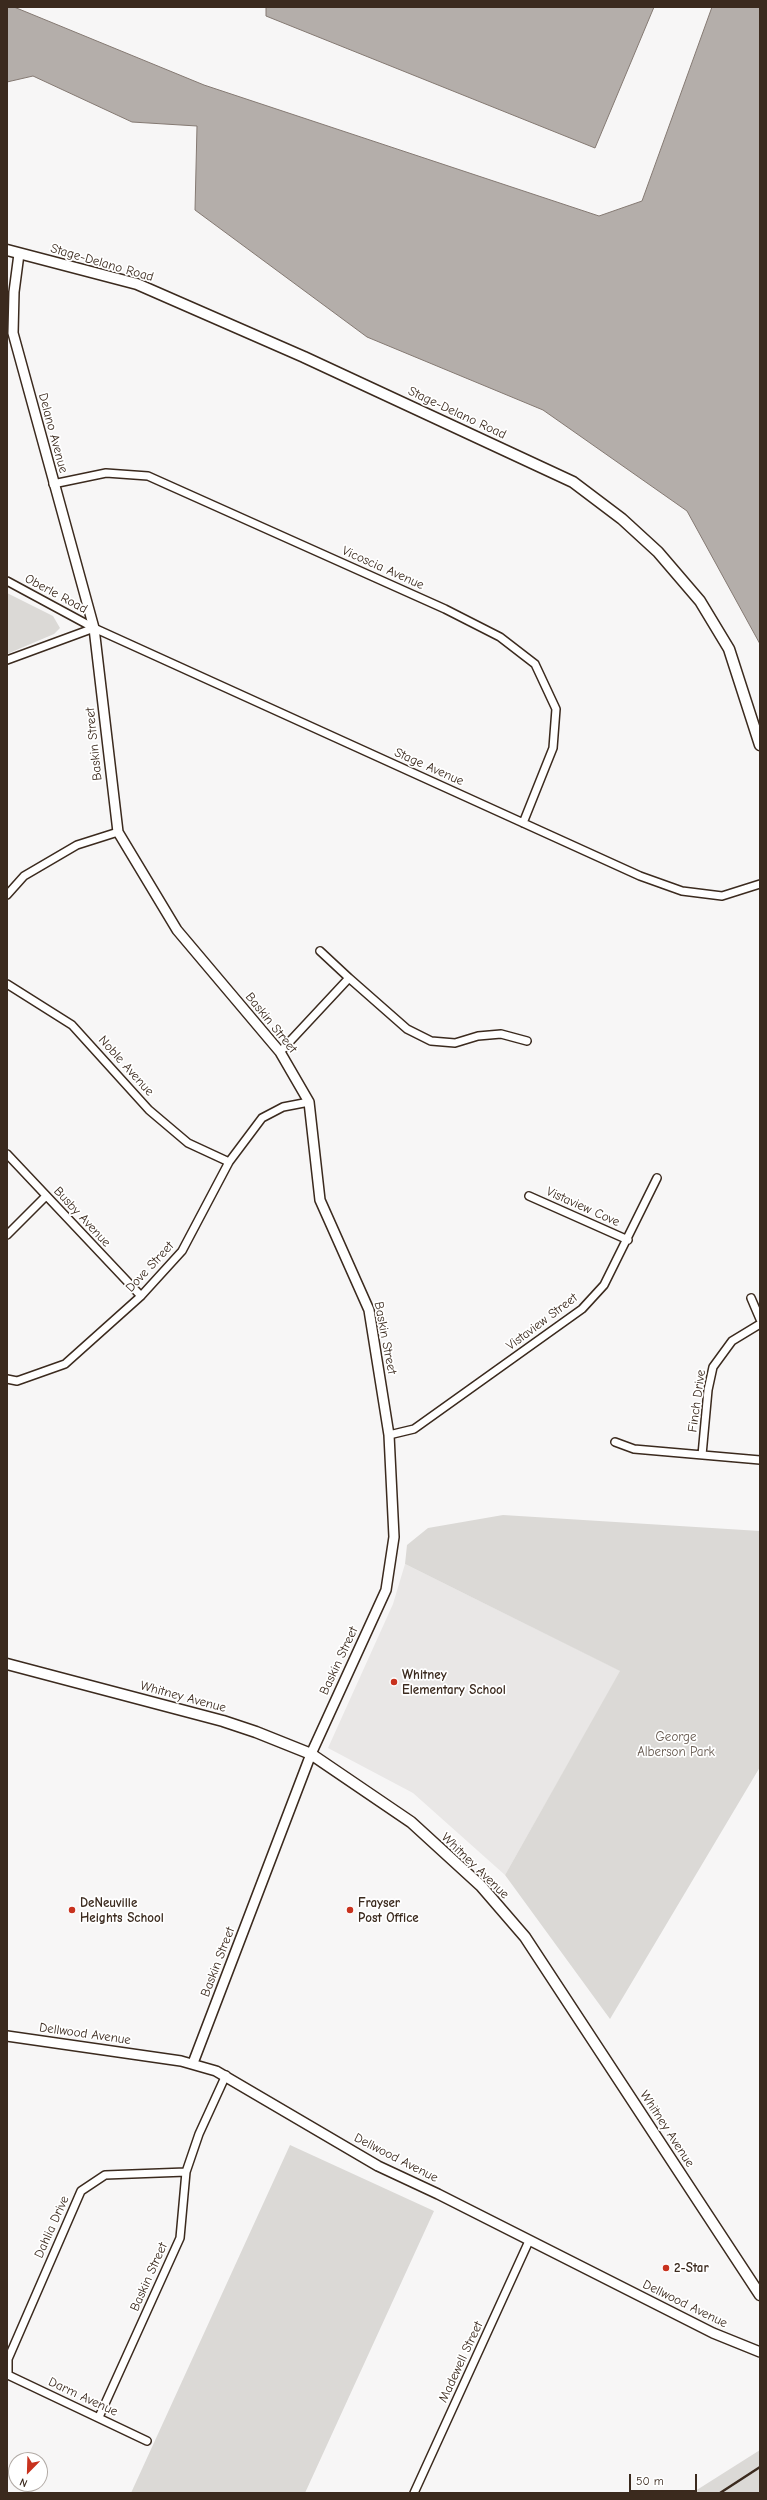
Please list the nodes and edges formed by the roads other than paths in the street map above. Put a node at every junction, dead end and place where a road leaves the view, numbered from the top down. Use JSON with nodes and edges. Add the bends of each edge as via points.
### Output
{"nodes":[{"id":1,"x":7,"y":250,"type":"edge"},
{"id":2,"x":19,"y":254,"type":"junction"},
{"id":3,"x":53,"y":484,"type":"junction"},
{"id":4,"x":7,"y":581,"type":"edge"},
{"id":5,"x":94,"y":628,"type":"junction"},
{"id":6,"x":7,"y":660,"type":"edge"},
{"id":7,"x":760,"y":745,"type":"edge"},
{"id":8,"x":524,"y":823,"type":"junction"},
{"id":9,"x":118,"y":832,"type":"junction"},
{"id":10,"x":760,"y":884,"type":"edge"},
{"id":11,"x":7,"y":895,"type":"edge"},
{"id":12,"x":320,"y":951,"type":"dead end"},
{"id":13,"x":349,"y":978,"type":"junction"},
{"id":14,"x":7,"y":984,"type":"edge"},
{"id":15,"x":527,"y":1041,"type":"dead end"},
{"id":16,"x":280,"y":1052,"type":"junction"},
{"id":17,"x":309,"y":1102,"type":"junction"},
{"id":18,"x":7,"y":1154,"type":"edge"},
{"id":19,"x":229,"y":1162,"type":"junction"},
{"id":20,"x":657,"y":1178,"type":"dead end"},
{"id":21,"x":46,"y":1196,"type":"junction"},
{"id":22,"x":529,"y":1196,"type":"dead end"},
{"id":23,"x":7,"y":1235,"type":"edge"},
{"id":24,"x":628,"y":1240,"type":"junction"},
{"id":25,"x":141,"y":1296,"type":"junction"},
{"id":26,"x":751,"y":1298,"type":"dead end"},
{"id":27,"x":760,"y":1319,"type":"edge"},
{"id":28,"x":760,"y":1324,"type":"edge"},
{"id":29,"x":7,"y":1379,"type":"edge"},
{"id":30,"x":389,"y":1435,"type":"junction"},
{"id":31,"x":615,"y":1442,"type":"dead end"},
{"id":32,"x":702,"y":1455,"type":"junction"},
{"id":33,"x":760,"y":1460,"type":"edge"},
{"id":34,"x":7,"y":1664,"type":"edge"},
{"id":35,"x":311,"y":1754,"type":"junction"},
{"id":36,"x":7,"y":2036,"type":"edge"},
{"id":37,"x":193,"y":2063,"type":"junction"},
{"id":38,"x":226,"y":2075,"type":"junction"},
{"id":39,"x":186,"y":2172,"type":"junction"},
{"id":40,"x":529,"y":2241,"type":"junction"},
{"id":41,"x":760,"y":2295,"type":"edge"},
{"id":42,"x":760,"y":2352,"type":"edge"},
{"id":43,"x":8,"y":2375,"type":"edge"},
{"id":44,"x":99,"y":2417,"type":"junction"},
{"id":45,"x":147,"y":2441,"type":"dead end"},
{"id":46,"x":414,"y":2493,"type":"edge"}],
"edges":[{"from":1,"to":2,"type":"main road"},
{"from":2,"to":3,"type":"street","name":"Delano Avenue","via":[[14,292],[14,333]]},
{"from":2,"to":7,"type":"main road","name":"Stage-Delano Road","via":[[137,284],[304,357],[573,482],[622,519],[658,552],[700,601],[729,649]]},
{"from":3,"to":5,"type":"street","name":"Delano Avenue"},
{"from":3,"to":8,"type":"street","name":"Vicoscia Avenue","via":[[106,473],[148,476],[445,609],[500,637],[535,664],[556,709],[553,748]]},
{"from":4,"to":5,"type":"street","name":"Oberle Road"},
{"from":5,"to":6,"type":"street"},
{"from":5,"to":8,"type":"street","name":"Stage Avenue"},
{"from":5,"to":9,"type":"street","name":"Baskin Street"},
{"from":8,"to":10,"type":"street","name":"Stage Avenue","via":[[640,876],[682,891],[722,896]]},
{"from":9,"to":11,"type":"street","via":[[77,846],[24,876]]},
{"from":9,"to":16,"type":"street","name":"Baskin Street","via":[[176,930]]},
{"from":12,"to":13,"type":"street"},
{"from":13,"to":15,"type":"street","via":[[407,1029],[431,1041],[455,1043],[478,1036],[502,1034]]},
{"from":13,"to":16,"type":"street"},
{"from":14,"to":19,"type":"street","name":"Noble Avenue","via":[[72,1025],[149,1110],[188,1142]]},
{"from":16,"to":17,"type":"street","name":"Baskin Street"},
{"from":17,"to":19,"type":"street","name":"Dove Street","via":[[283,1107],[262,1118]]},
{"from":17,"to":30,"type":"street","name":"Baskin Street","via":[[320,1200],[369,1310]]},
{"from":18,"to":21,"type":"street","name":"Busby Avenue"},
{"from":19,"to":25,"type":"street","name":"Dove Street","via":[[182,1251]]},
{"from":20,"to":24,"type":"street","name":"Vistaview Street"},
{"from":21,"to":23,"type":"street"},
{"from":21,"to":25,"type":"street","name":"Busby Avenue"},
{"from":22,"to":24,"type":"street","name":"Vistaview Cove"},
{"from":24,"to":30,"type":"street","name":"Vistaview Street","via":[[604,1285],[582,1309],[414,1429]]},
{"from":25,"to":29,"type":"street","name":"Dove Street","via":[[65,1364],[17,1381]]},
{"from":26,"to":27,"type":"street"},
{"from":28,"to":32,"type":"street","name":"Finch Drive","via":[[732,1342],[713,1367],[708,1390]]},
{"from":30,"to":35,"type":"street","name":"Baskin Street","via":[[394,1537],[386,1590]]},
{"from":31,"to":32,"type":"street","via":[[634,1449]]},
{"from":32,"to":33,"type":"street"},
{"from":34,"to":35,"type":"main road","name":"Whitney Avenue","via":[[224,1721]]},
{"from":35,"to":37,"type":"street","name":"Baskin Street"},
{"from":35,"to":41,"type":"main road","name":"Whitney Avenue","via":[[411,1822],[481,1886],[525,1937]]},
{"from":36,"to":37,"type":"street","name":"Dellwood Avenue"},
{"from":37,"to":38,"type":"street","name":"Dellwood Avenue"},
{"from":38,"to":39,"type":"street","name":"Baskin Street","via":[[199,2134]]},
{"from":38,"to":40,"type":"street","name":"Dellwood Avenue","via":[[378,2166]]},
{"from":39,"to":43,"type":"street","name":"Dahlia Drive","via":[[105,2175],[81,2191],[8,2359]]},
{"from":39,"to":44,"type":"street","name":"Baskin Street","via":[[180,2238]]},
{"from":40,"to":42,"type":"street","name":"Dellwood Avenue","via":[[713,2333]]},
{"from":40,"to":46,"type":"street","name":"Madewell Street"},
{"from":43,"to":44,"type":"street","name":"Darm Avenue"},
{"from":44,"to":45,"type":"street","name":"Darm Avenue"}]}
